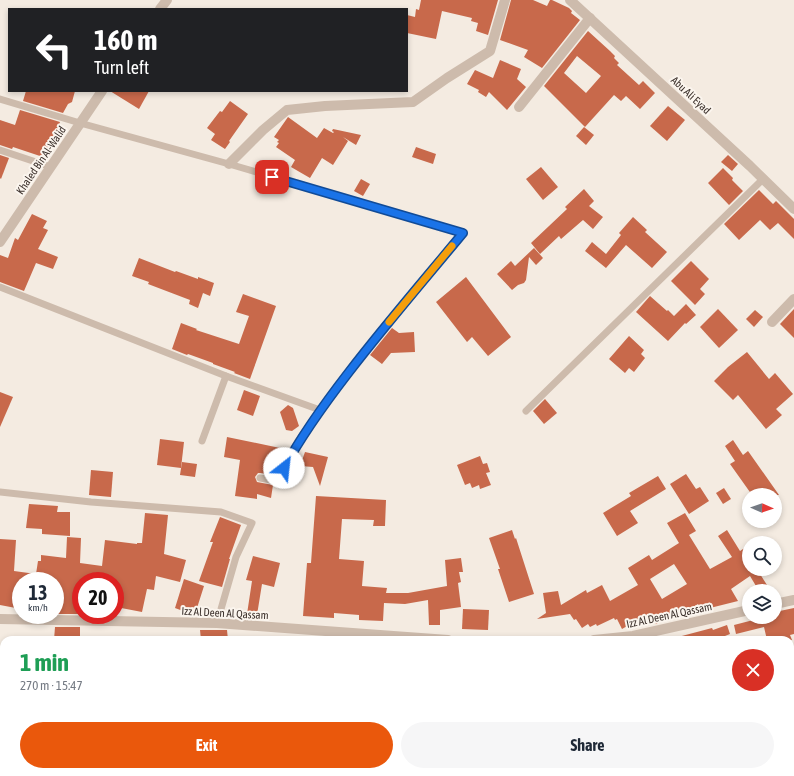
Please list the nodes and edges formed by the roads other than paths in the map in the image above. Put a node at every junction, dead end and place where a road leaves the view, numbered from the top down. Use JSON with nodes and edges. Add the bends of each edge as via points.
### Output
{"nodes":[{"id":1,"x":167,"y":0,"type":"edge"},
{"id":2,"x":505,"y":0,"type":"edge"},
{"id":3,"x":570,"y":0,"type":"edge"},
{"id":4,"x":161,"y":8,"type":"edge"},
{"id":5,"x":590,"y":18,"type":"junction"},
{"id":6,"x":101,"y":92,"type":"edge"},
{"id":7,"x":0,"y":99,"type":"edge"},
{"id":8,"x":519,"y":107,"type":"dead end"},
{"id":9,"x":80,"y":123,"type":"junction"},
{"id":10,"x":0,"y":150,"type":"edge"},
{"id":11,"x":229,"y":164,"type":"junction"},
{"id":12,"x":51,"y":167,"type":"junction"},
{"id":13,"x":763,"y":179,"type":"junction"},
{"id":14,"x":794,"y":209,"type":"edge"},
{"id":15,"x":0,"y":242,"type":"edge"},
{"id":16,"x":0,"y":287,"type":"edge"},
{"id":17,"x":794,"y":299,"type":"edge"},
{"id":18,"x":772,"y":322,"type":"dead end"},
{"id":19,"x":226,"y":376,"type":"junction"},
{"id":20,"x":320,"y":410,"type":"junction"},
{"id":21,"x":526,"y":411,"type":"dead end"},
{"id":22,"x":202,"y":441,"type":"dead end"},
{"id":23,"x":260,"y":478,"type":"dead end"},
{"id":24,"x":0,"y":492,"type":"edge"},
{"id":25,"x":794,"y":600,"type":"edge"},
{"id":26,"x":782,"y":603,"type":"edge"},
{"id":27,"x":742,"y":612,"type":"edge"},
{"id":28,"x":0,"y":619,"type":"edge"},
{"id":29,"x":217,"y":623,"type":"junction"},
{"id":30,"x":375,"y":636,"type":"edge"},
{"id":31,"x":642,"y":636,"type":"edge"}],
"edges":[{"from":1,"to":4,"type":"street"},
{"from":2,"to":11,"type":"street","via":[[490,51],[413,102],[287,110]]},
{"from":3,"to":5,"type":"street","name":"Abu Ali Eyad"},
{"from":5,"to":8,"type":"street"},
{"from":5,"to":13,"type":"street","name":"Abu Ali Eyad"},
{"from":6,"to":9,"type":"street","name":"Khaled Bin Al-Walid"},
{"from":7,"to":9,"type":"lane"},
{"from":9,"to":11,"type":"lane"},
{"from":9,"to":12,"type":"street","name":"Khaled Bin Al-Walid"},
{"from":10,"to":12,"type":"lane"},
{"from":11,"to":20,"type":"lane","via":[[463,233],[374,339]]},
{"from":12,"to":15,"type":"street","name":"Khaled Bin Al-Walid"},
{"from":13,"to":14,"type":"street","name":"Abu Ali Eyad"},
{"from":13,"to":21,"type":"lane"},
{"from":16,"to":19,"type":"lane"},
{"from":17,"to":18,"type":"street"},
{"from":19,"to":20,"type":"lane"},
{"from":19,"to":22,"type":"lane"},
{"from":20,"to":23,"type":"lane","via":[[298,441],[277,481]]},
{"from":24,"to":29,"type":"lane","via":[[221,512],[252,523],[236,557]]},
{"from":25,"to":26,"type":"street"},
{"from":27,"to":31,"type":"street","name":"Izz Al Deen Al Qassam"},
{"from":28,"to":29,"type":"street","name":"Izz Al Deen Al Qassam"},
{"from":29,"to":30,"type":"street","name":"Izz Al Deen Al Qassam"}]}
